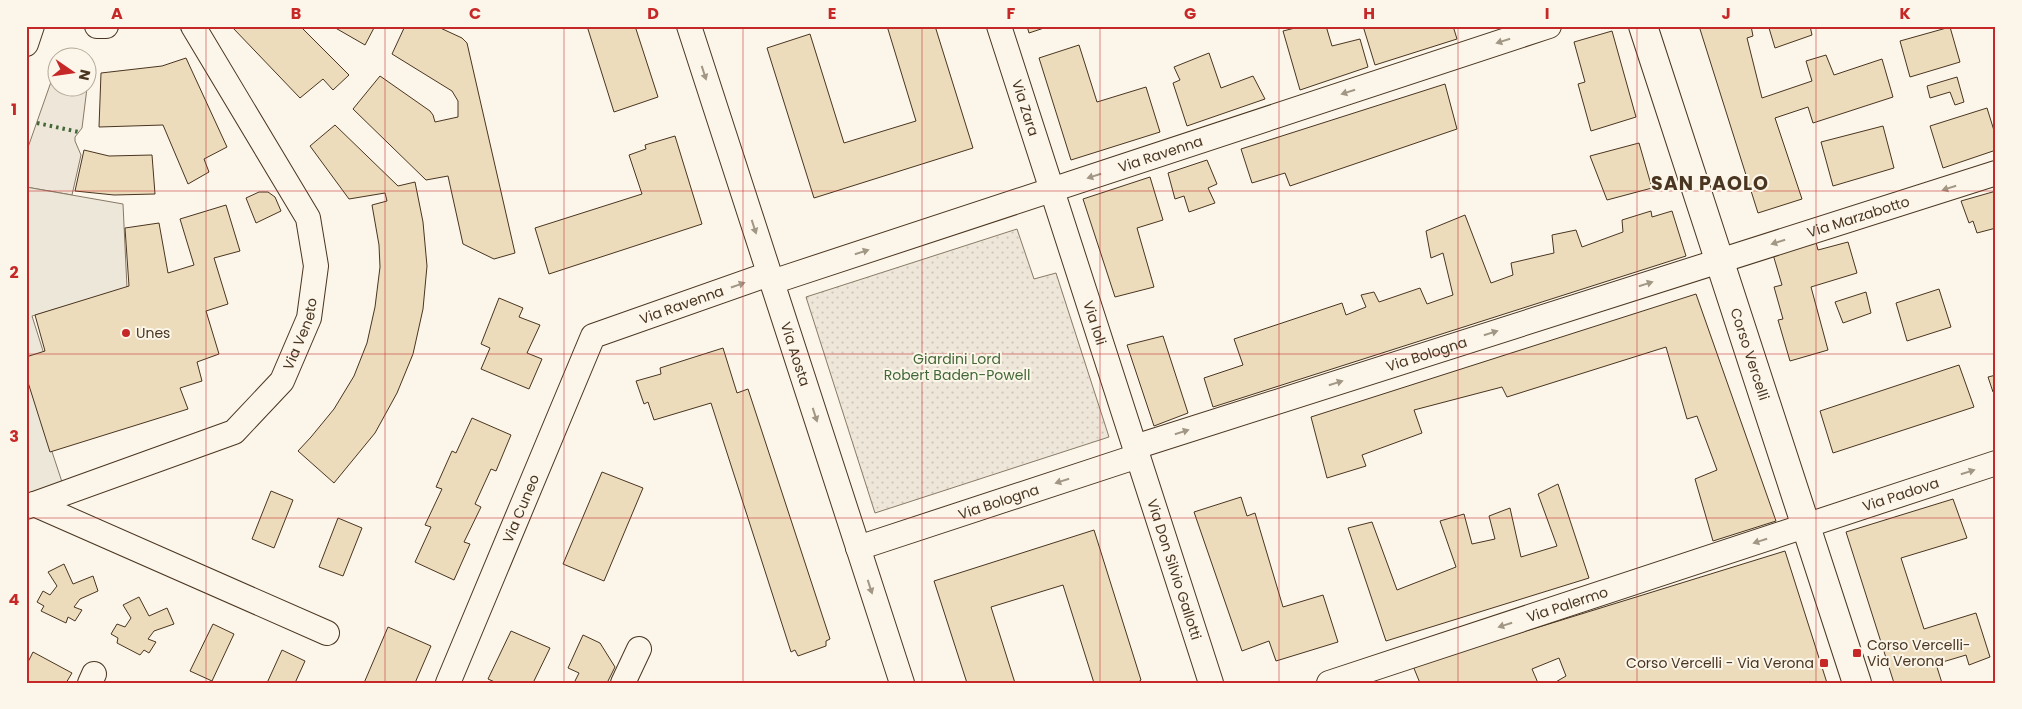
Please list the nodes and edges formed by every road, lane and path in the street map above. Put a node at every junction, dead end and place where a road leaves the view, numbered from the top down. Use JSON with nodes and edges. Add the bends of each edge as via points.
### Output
{"nodes":[{"id":1,"x":32,"y":26,"type":"edge"},
{"id":2,"x":97,"y":26,"type":"edge"},
{"id":3,"x":106,"y":26,"type":"edge"},
{"id":4,"x":193,"y":26,"type":"edge"},
{"id":5,"x":690,"y":26,"type":"edge"},
{"id":6,"x":999,"y":26,"type":"edge"},
{"id":7,"x":1549,"y":26,"type":"edge"},
{"id":8,"x":1643,"y":26,"type":"edge"},
{"id":9,"x":26,"y":44,"type":"edge"},
{"id":10,"x":1996,"y":173,"type":"edge"},
{"id":11,"x":1052,"y":190,"type":"junction"},
{"id":12,"x":1719,"y":261,"type":"junction"},
{"id":13,"x":771,"y":278,"type":"junction"},
{"id":14,"x":593,"y":336,"type":"joint"},
{"id":15,"x":1137,"y":452,"type":"junction"},
{"id":16,"x":1996,"y":463,"type":"edge"},
{"id":17,"x":30,"y":506,"type":"edge"},
{"id":18,"x":1806,"y":526,"type":"junction"},
{"id":19,"x":858,"y":548,"type":"junction"},
{"id":20,"x":327,"y":634,"type":"dead end"},
{"id":21,"x":639,"y":649,"type":"dead end"},
{"id":22,"x":448,"y":683,"type":"edge"},
{"id":23,"x":623,"y":683,"type":"edge"},
{"id":24,"x":902,"y":683,"type":"edge"},
{"id":25,"x":1211,"y":683,"type":"edge"},
{"id":26,"x":1329,"y":683,"type":"edge"},
{"id":27,"x":1857,"y":683,"type":"edge"}],
"edges":[{"from":1,"to":9,"type":"street"},
{"from":2,"to":3,"type":"street"},
{"from":4,"to":17,"type":"street","name":"Via Veneto","via":[[308,218],[316,266],[309,318],[282,381],[234,432]]},
{"from":5,"to":13,"type":"street","name":"Via Aosta","one_way":true},
{"from":6,"to":11,"type":"street","name":"Via Zara"},
{"from":7,"to":11,"type":"street","name":"Via Ravenna","one_way":true},
{"from":8,"to":12,"type":"main road","name":"Corso Vercelli"},
{"from":10,"to":12,"type":"street","name":"Via Marzabotto","one_way":true},
{"from":13,"to":11,"type":"street","name":"Via Ravenna","one_way":true},
{"from":11,"to":15,"type":"street","name":"Via Ioli"},
{"from":15,"to":12,"type":"street","name":"Via Bologna","one_way":true},
{"from":12,"to":18,"type":"main road","name":"Corso Vercelli"},
{"from":14,"to":13,"type":"street","name":"Via Ravenna","one_way":true},
{"from":13,"to":19,"type":"street","name":"Via Aosta","one_way":true},
{"from":14,"to":22,"type":"street","name":"Via Cuneo"},
{"from":15,"to":19,"type":"street","name":"Via Bologna","one_way":true},
{"from":15,"to":25,"type":"street","name":"Via Don Silvio Gallotti"},
{"from":18,"to":16,"type":"street","name":"Via Padova","one_way":true},
{"from":17,"to":20,"type":"street"},
{"from":18,"to":26,"type":"street","name":"Via Palermo","one_way":true},
{"from":18,"to":27,"type":"main road","name":"Corso Vercelli"},
{"from":19,"to":24,"type":"street","name":"Via Aosta","one_way":true},
{"from":21,"to":23,"type":"street"}]}
